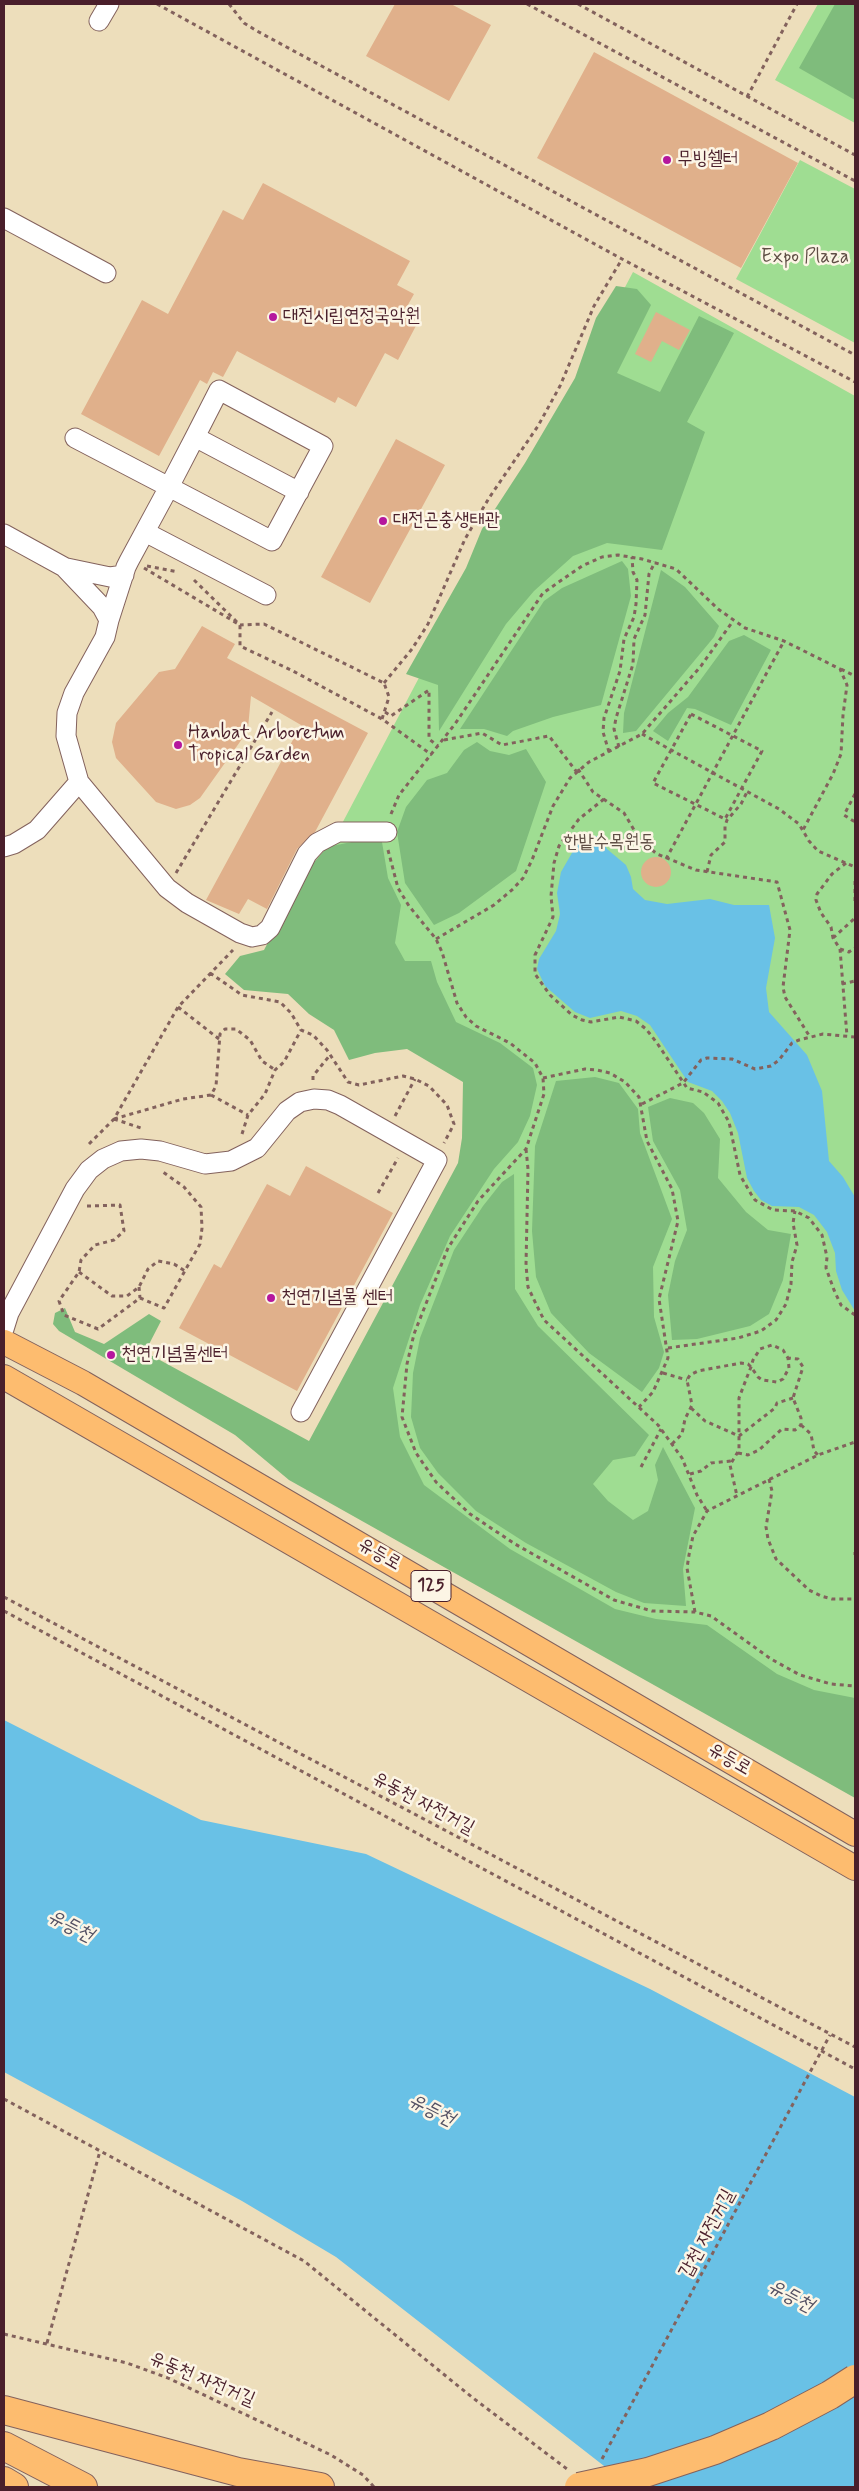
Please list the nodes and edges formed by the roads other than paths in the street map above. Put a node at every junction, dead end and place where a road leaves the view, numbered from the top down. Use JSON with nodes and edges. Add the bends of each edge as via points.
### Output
{"nodes":[{"id":1,"x":109,"y":4,"type":"edge"},
{"id":2,"x":99,"y":21,"type":"dead end"},
{"id":3,"x":4,"y":218,"type":"edge"},
{"id":4,"x":106,"y":273,"type":"dead end"},
{"id":5,"x":195,"y":437,"type":"junction"},
{"id":6,"x":75,"y":438,"type":"dead end"},
{"id":7,"x":169,"y":487,"type":"junction"},
{"id":8,"x":299,"y":492,"type":"junction"},
{"id":9,"x":145,"y":532,"type":"junction"},
{"id":10,"x":4,"y":534,"type":"edge"},
{"id":11,"x":64,"y":567,"type":"junction"},
{"id":12,"x":124,"y":575,"type":"junction"},
{"id":13,"x":266,"y":595,"type":"dead end"},
{"id":14,"x":109,"y":620,"type":"junction"},
{"id":15,"x":79,"y":782,"type":"junction"},
{"id":16,"x":387,"y":832,"type":"road end"},
{"id":17,"x":4,"y":847,"type":"edge"},
{"id":18,"x":4,"y":1329,"type":"edge"},
{"id":19,"x":4,"y":1342,"type":"edge"},
{"id":20,"x":4,"y":1377,"type":"edge"},
{"id":21,"x":301,"y":1412,"type":"dead end"},
{"id":22,"x":855,"y":1834,"type":"edge"},
{"id":23,"x":855,"y":1868,"type":"edge"},
{"id":24,"x":855,"y":2379,"type":"edge"},
{"id":25,"x":4,"y":2410,"type":"edge"},
{"id":26,"x":4,"y":2446,"type":"edge"},
{"id":27,"x":576,"y":2480,"type":"edge"},
{"id":28,"x":4,"y":2481,"type":"edge"},
{"id":29,"x":14,"y":2487,"type":"edge"},
{"id":30,"x":83,"y":2487,"type":"edge"},
{"id":31,"x":320,"y":2487,"type":"edge"}],
"edges":[{"from":1,"to":2,"type":"lane"},
{"from":3,"to":4,"type":"lane"},
{"from":5,"to":7,"type":"lane"},
{"from":5,"to":8,"type":"lane"},
{"from":5,"to":8,"type":"lane","via":[[219,390],[323,446]]},
{"from":6,"to":7,"type":"lane"},
{"from":7,"to":8,"type":"lane","via":[[272,542]]},
{"from":7,"to":9,"type":"lane"},
{"from":9,"to":12,"type":"lane"},
{"from":9,"to":13,"type":"lane"},
{"from":10,"to":11,"type":"lane"},
{"from":11,"to":12,"type":"lane","via":[[110,577]]},
{"from":11,"to":14,"type":"lane","via":[[97,602]]},
{"from":12,"to":14,"type":"lane"},
{"from":14,"to":15,"type":"lane","via":[[105,637],[82,676],[67,713],[66,736]]},
{"from":15,"to":16,"type":"lane","via":[[167,888],[187,903],[248,936],[262,935],[270,928],[307,854],[317,843],[338,832]]},
{"from":15,"to":17,"type":"lane","via":[[37,830]]},
{"from":18,"to":21,"type":"lane","via":[[9,1313],[75,1189],[89,1170],[103,1159],[121,1151],[141,1149],[205,1164],[231,1161],[257,1148],[287,1111],[300,1102],[328,1100],[437,1160]]},
{"from":19,"to":22,"type":"main road","name":"유등로","number":"125","via":[[83,1382]]},
{"from":20,"to":23,"type":"main road","name":"유등로","number":"125"},
{"from":24,"to":27,"type":"highway","bridge":true,"via":[[771,2426],[715,2450],[648,2472]]},
{"from":25,"to":31,"type":"highway","via":[[238,2472]]},
{"from":26,"to":30,"type":"highway"},
{"from":28,"to":29,"type":"highway"}]}
